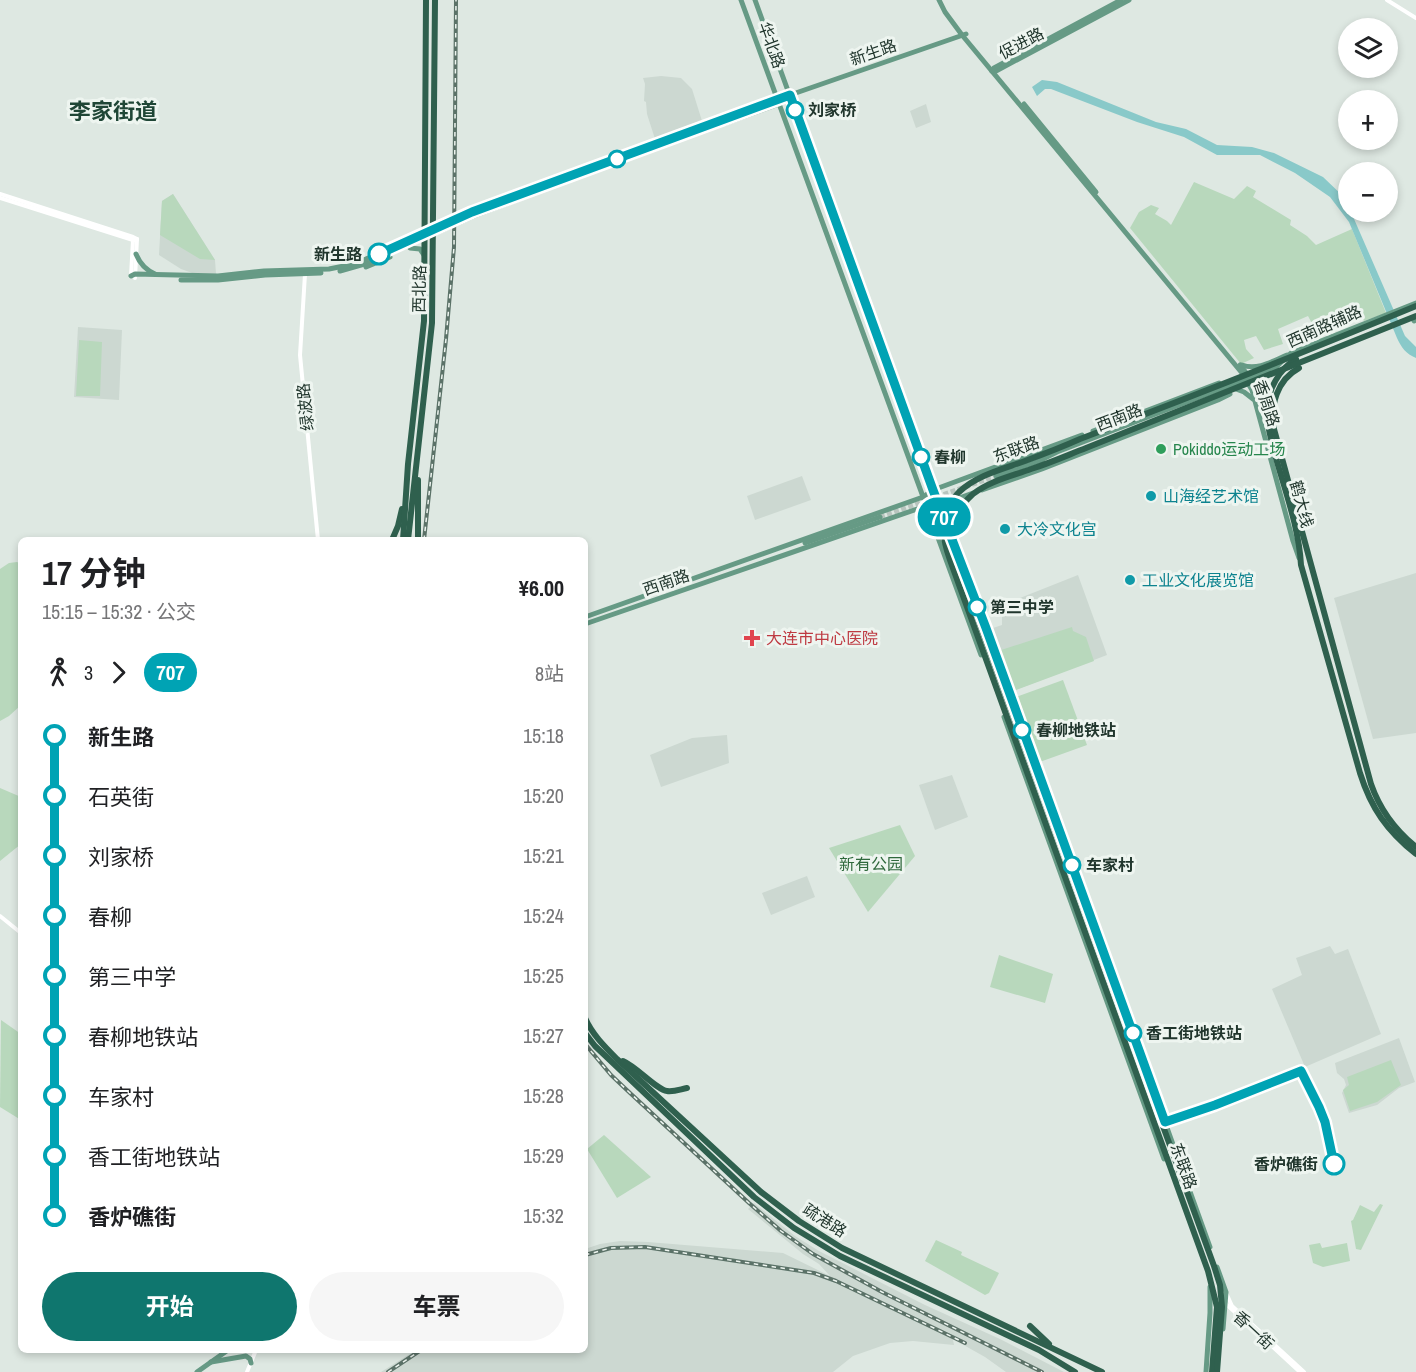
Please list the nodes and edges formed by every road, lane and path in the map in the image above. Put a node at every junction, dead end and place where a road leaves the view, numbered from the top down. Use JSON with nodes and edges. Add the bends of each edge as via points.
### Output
{"nodes":[{"id":1,"x":426,"y":0,"type":"edge"},
{"id":2,"x":435,"y":0,"type":"edge"},
{"id":3,"x":741,"y":0,"type":"edge"},
{"id":4,"x":755,"y":0,"type":"edge"},
{"id":5,"x":941,"y":0,"type":"edge"},
{"id":6,"x":1121,"y":0,"type":"edge"},
{"id":7,"x":1129,"y":0,"type":"edge"},
{"id":8,"x":1387,"y":0,"type":"edge"},
{"id":9,"x":1416,"y":18,"type":"edge"},
{"id":10,"x":964,"y":35,"type":"junction"},
{"id":11,"x":994,"y":70,"type":"junction"},
{"id":12,"x":790,"y":95,"type":"junction"},
{"id":13,"x":778,"y":103,"type":"junction"},
{"id":14,"x":0,"y":196,"type":"edge"},
{"id":15,"x":426,"y":237,"type":"junction"},
{"id":16,"x":134,"y":239,"type":"junction"},
{"id":17,"x":410,"y":248,"type":"junction"},
{"id":18,"x":136,"y":254,"type":"junction"},
{"id":19,"x":380,"y":255,"type":"junction"},
{"id":20,"x":424,"y":255,"type":"junction"},
{"id":21,"x":335,"y":268,"type":"junction"},
{"id":22,"x":349,"y":269,"type":"junction"},
{"id":23,"x":305,"y":274,"type":"junction"},
{"id":24,"x":157,"y":275,"type":"junction"},
{"id":25,"x":133,"y":276,"type":"junction"},
{"id":26,"x":1416,"y":306,"type":"edge"},
{"id":27,"x":1387,"y":318,"type":"junction"},
{"id":28,"x":1416,"y":319,"type":"edge"},
{"id":29,"x":1291,"y":353,"type":"junction"},
{"id":30,"x":1237,"y":363,"type":"junction"},
{"id":31,"x":1275,"y":369,"type":"junction"},
{"id":32,"x":1297,"y":369,"type":"junction"},
{"id":33,"x":1247,"y":380,"type":"junction"},
{"id":34,"x":1230,"y":387,"type":"junction"},
{"id":35,"x":1255,"y":401,"type":"junction"},
{"id":36,"x":1274,"y":429,"type":"junction"},
{"id":37,"x":1068,"y":441,"type":"junction"},
{"id":38,"x":1096,"y":441,"type":"junction"},
{"id":39,"x":1109,"y":443,"type":"junction"},
{"id":40,"x":1043,"y":450,"type":"junction"},
{"id":41,"x":1058,"y":454,"type":"junction"},
{"id":42,"x":416,"y":459,"type":"junction"},
{"id":43,"x":408,"y":461,"type":"junction"},
{"id":44,"x":1049,"y":467,"type":"junction"},
{"id":45,"x":996,"y":476,"type":"tunnel mouth"},
{"id":46,"x":933,"y":490,"type":"junction"},
{"id":47,"x":923,"y":497,"type":"junction"},
{"id":48,"x":940,"y":505,"type":"junction"},
{"id":49,"x":926,"y":506,"type":"junction"},
{"id":50,"x":880,"y":517,"type":"tunnel mouth"},
{"id":51,"x":318,"y":537,"type":"edge"},
{"id":52,"x":394,"y":537,"type":"edge"},
{"id":53,"x":405,"y":537,"type":"edge"},
{"id":54,"x":405,"y":537,"type":"edge"},
{"id":55,"x":418,"y":537,"type":"edge"},
{"id":56,"x":806,"y":542,"type":"junction"},
{"id":57,"x":786,"y":546,"type":"junction"},
{"id":58,"x":789,"y":553,"type":"junction"},
{"id":59,"x":1301,"y":565,"type":"junction"},
{"id":60,"x":588,"y":616,"type":"edge"},
{"id":61,"x":588,"y":623,"type":"edge"},
{"id":62,"x":1416,"y":847,"type":"edge"},
{"id":63,"x":1416,"y":854,"type":"edge"},
{"id":64,"x":0,"y":916,"type":"edge"},
{"id":65,"x":18,"y":931,"type":"edge"},
{"id":66,"x":588,"y":1025,"type":"edge"},
{"id":67,"x":588,"y":1036,"type":"edge"},
{"id":68,"x":617,"y":1059,"type":"junction"},
{"id":69,"x":687,"y":1088,"type":"dead end"},
{"id":70,"x":1209,"y":1286,"type":"junction"},
{"id":71,"x":1226,"y":1292,"type":"junction"},
{"id":72,"x":1226,"y":1303,"type":"junction"},
{"id":73,"x":1030,"y":1326,"type":"dead end"},
{"id":74,"x":1054,"y":1349,"type":"junction"},
{"id":75,"x":1039,"y":1350,"type":"junction"},
{"id":76,"x":224,"y":1353,"type":"edge"},
{"id":77,"x":255,"y":1353,"type":"edge"},
{"id":78,"x":211,"y":1362,"type":"junction"},
{"id":79,"x":251,"y":1364,"type":"junction"},
{"id":80,"x":197,"y":1372,"type":"edge"},
{"id":81,"x":247,"y":1372,"type":"edge"},
{"id":82,"x":1074,"y":1372,"type":"edge"},
{"id":83,"x":1081,"y":1372,"type":"edge"},
{"id":84,"x":1102,"y":1372,"type":"edge"},
{"id":85,"x":1213,"y":1372,"type":"edge"},
{"id":86,"x":1302,"y":1372,"type":"edge"}],
"edges":[{"from":1,"to":15,"type":"highway","name":"西北路"},
{"from":2,"to":15,"type":"highway","name":"西北路"},
{"from":3,"to":13,"type":"main road","name":"华北路"},
{"from":4,"to":12,"type":"main road","name":"华北路"},
{"from":5,"to":10,"type":"main road","name":"香周路"},
{"from":6,"to":11,"type":"main road","name":"促进路"},
{"from":7,"to":11,"type":"main road","name":"促进路"},
{"from":8,"to":9,"type":"street"},
{"from":10,"to":11,"type":"main road","name":"香周路"},
{"from":10,"to":12,"type":"main road","name":"新生路"},
{"from":11,"to":30,"type":"main road","name":"香周路"},
{"from":12,"to":13,"type":"main road","name":"新生路"},
{"from":12,"to":46,"type":"main road","name":"华北路"},
{"from":13,"to":19,"type":"main road","name":"新生路","via":[[472,212]]},
{"from":13,"to":47,"type":"main road","name":"华北路"},
{"from":14,"to":16,"type":"street"},
{"from":15,"to":17,"type":"main road"},
{"from":15,"to":20,"type":"highway","name":"西北路"},
{"from":15,"to":21,"type":"main road"},
{"from":15,"to":42,"type":"highway","name":"西北路","via":[[433,254],[432,323]]},
{"from":16,"to":18,"type":"street"},
{"from":16,"to":25,"type":"street"},
{"from":17,"to":20,"type":"main road","via":[[420,249]]},
{"from":17,"to":22,"type":"main road","via":[[374,265]]},
{"from":18,"to":24,"type":"main road","via":[[145,268]]},
{"from":18,"to":25,"type":"street"},
{"from":19,"to":21,"type":"main road","name":"新生路"},
{"from":19,"to":22,"type":"main road","name":"新生路"},
{"from":20,"to":43,"type":"highway","name":"西北路","via":[[424,321]]},
{"from":21,"to":24,"type":"main road","name":"新生路","via":[[212,277]]},
{"from":22,"to":23,"type":"main road","name":"新生路"},
{"from":23,"to":25,"type":"main road","name":"新生路","via":[[212,280]]},
{"from":23,"to":51,"type":"street","name":"绿波路","via":[[300,355]]},
{"from":24,"to":25,"type":"main road","name":"新生路"},
{"from":26,"to":27,"type":"highway"},
{"from":26,"to":33,"type":"highway","name":"东联路"},
{"from":27,"to":29,"type":"main road","name":"西南路辅路"},
{"from":27,"to":59,"type":"highway","name":"鹤大线","via":[[1291,362],[1272,386],[1267,418]]},
{"from":28,"to":32,"type":"highway"},
{"from":28,"to":33,"type":"highway","name":"东联路"},
{"from":29,"to":30,"type":"main road","via":[[1254,368]]},
{"from":29,"to":31,"type":"main road","name":"西南路辅路"},
{"from":29,"to":32,"type":"highway"},
{"from":30,"to":33,"type":"main road","name":"香周路"},
{"from":30,"to":34,"type":"main road"},
{"from":31,"to":32,"type":"main road"},
{"from":31,"to":33,"type":"main road","name":"西南路辅路"},
{"from":32,"to":36,"type":"highway","via":[[1284,380],[1275,398]]},
{"from":33,"to":34,"type":"main road","name":"西南路"},
{"from":33,"to":35,"type":"main road","name":"香周路"},
{"from":33,"to":36,"type":"main road","name":"香周路","via":[[1266,403]]},
{"from":33,"to":37,"type":"main road","name":"西南路","via":[[1211,385]]},
{"from":33,"to":39,"type":"main road","name":"西南路","via":[[1218,400]]},
{"from":33,"to":85,"type":"highway","name":"东联路","via":[[987,485],[963,505],[951,539],[1220,1285],[1222,1307]]},
{"from":33,"to":85,"type":"highway","name":"东联路","via":[[979,478],[951,501],[943,531],[954,571],[1208,1271],[1217,1307]]},
{"from":34,"to":35,"type":"main road"},
{"from":34,"to":38,"type":"main road","name":"西南路"},
{"from":34,"to":41,"type":"main road","name":"西南路"},
{"from":35,"to":59,"type":"main road","name":"香周路"},
{"from":36,"to":62,"type":"highway","name":"香周路","via":[[1371,784],[1385,814]]},
{"from":37,"to":40,"type":"main road","name":"西南路"},
{"from":37,"to":41,"type":"main road"},
{"from":38,"to":39,"type":"main road"},
{"from":38,"to":41,"type":"main road","name":"西南路"},
{"from":39,"to":44,"type":"main road","name":"西南路"},
{"from":40,"to":41,"type":"main road"},
{"from":40,"to":46,"type":"main road","name":"西南路"},
{"from":41,"to":44,"type":"main road"},
{"from":41,"to":45,"type":"main road","name":"西南路"},
{"from":42,"to":53,"type":"highway","name":"西北路"},
{"from":42,"to":55,"type":"highway"},
{"from":43,"to":52,"type":"highway"},
{"from":43,"to":54,"type":"highway","name":"西北路"},
{"from":44,"to":48,"type":"main road","name":"西南路"},
{"from":46,"to":47,"type":"main road","name":"西南路"},
{"from":46,"to":48,"type":"main road","name":"华北路"},
{"from":47,"to":49,"type":"main road","name":"华北路"},
{"from":47,"to":57,"type":"main road","name":"西南路"},
{"from":48,"to":49,"type":"main road","name":"西南路"},
{"from":48,"to":71,"type":"main road","name":"华北路"},
{"from":49,"to":58,"type":"main road","name":"西南路"},
{"from":49,"to":70,"type":"main road","name":"华北路"},
{"from":50,"to":56,"type":"main road","name":"西南路"},
{"from":56,"to":57,"type":"main road","name":"西南路"},
{"from":56,"to":58,"type":"main road","name":"西南路"},
{"from":57,"to":60,"type":"main road","name":"西南路"},
{"from":58,"to":61,"type":"main road","name":"西南路"},
{"from":59,"to":63,"type":"highway","name":"香周路","via":[[1370,800],[1388,828]]},
{"from":64,"to":65,"type":"street"},
{"from":66,"to":68,"type":"highway","name":"疏港路"},
{"from":67,"to":75,"type":"highway","via":[[754,1197],[794,1228],[840,1256]]},
{"from":68,"to":69,"type":"highway","via":[[662,1090]]},
{"from":68,"to":74,"type":"highway","name":"疏港路","via":[[761,1192],[799,1221],[842,1248]]},
{"from":70,"to":72,"type":"street","name":"香一街"},
{"from":70,"to":85,"type":"main road","name":"华北路"},
{"from":71,"to":72,"type":"main road","name":"华北路"},
{"from":71,"to":86,"type":"street","name":"香一街","via":[[1232,1306]]},
{"from":72,"to":85,"type":"main road"},
{"from":72,"to":86,"type":"street","name":"香一街"},
{"from":73,"to":74,"type":"highway"},
{"from":74,"to":84,"type":"highway","name":"疏港路"},
{"from":75,"to":82,"type":"highway"},
{"from":75,"to":83,"type":"highway"},
{"from":76,"to":78,"type":"main road"},
{"from":77,"to":79,"type":"street"},
{"from":78,"to":79,"type":"main road","via":[[246,1356]]},
{"from":78,"to":80,"type":"main road"},
{"from":79,"to":81,"type":"street"}]}
